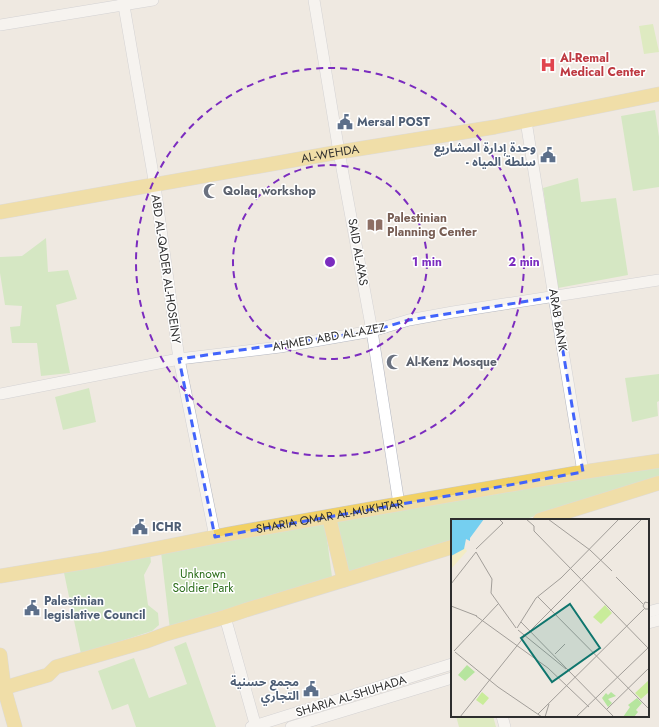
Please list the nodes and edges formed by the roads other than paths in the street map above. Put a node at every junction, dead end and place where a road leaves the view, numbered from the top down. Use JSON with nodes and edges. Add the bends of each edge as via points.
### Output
{"nodes":[{"id":1,"x":153,"y":0,"type":"edge"},
{"id":2,"x":314,"y":0,"type":"edge"},
{"id":3,"x":124,"y":2,"type":"edge"},
{"id":4,"x":0,"y":26,"type":"edge"},
{"id":5,"x":659,"y":94,"type":"edge"},
{"id":6,"x":526,"y":121,"type":"junction"},
{"id":7,"x":339,"y":152,"type":"junction"},
{"id":8,"x":154,"y":186,"type":"junction"},
{"id":9,"x":0,"y":212,"type":"edge"},
{"id":10,"x":659,"y":280,"type":"edge"},
{"id":11,"x":554,"y":297,"type":"junction"},
{"id":12,"x":372,"y":331,"type":"junction"},
{"id":13,"x":179,"y":359,"type":"junction"},
{"id":14,"x":0,"y":394,"type":"edge"},
{"id":15,"x":659,"y":461,"type":"edge"},
{"id":16,"x":583,"y":472,"type":"junction"},
{"id":17,"x":659,"y":483,"type":"edge"},
{"id":18,"x":399,"y":504,"type":"junction"},
{"id":19,"x":329,"y":517,"type":"junction"},
{"id":20,"x":543,"y":519,"type":"edge"},
{"id":21,"x":215,"y":537,"type":"junction"},
{"id":22,"x":451,"y":547,"type":"edge"},
{"id":23,"x":0,"y":576,"type":"edge"},
{"id":24,"x":344,"y":580,"type":"junction"},
{"id":25,"x":659,"y":609,"type":"edge"},
{"id":26,"x":649,"y":612,"type":"edge"},
{"id":27,"x":225,"y":618,"type":"junction"},
{"id":28,"x":659,"y":620,"type":"edge"},
{"id":29,"x":649,"y":623,"type":"edge"},
{"id":30,"x":0,"y":656,"type":"edge"},
{"id":31,"x":451,"y":664,"type":"edge"},
{"id":32,"x":451,"y":678,"type":"edge"},
{"id":33,"x":2,"y":684,"type":"edge"},
{"id":34,"x":0,"y":704,"type":"edge"},
{"id":35,"x":502,"y":717,"type":"edge"},
{"id":36,"x":254,"y":726,"type":"edge"},
{"id":37,"x":5,"y":727,"type":"edge"},
{"id":38,"x":15,"y":727,"type":"edge"},
{"id":39,"x":291,"y":727,"type":"edge"},
{"id":40,"x":505,"y":727,"type":"edge"}],
"edges":[{"from":1,"to":3,"type":"street"},
{"from":2,"to":7,"type":"street","name":"SAID AL-A'AS"},
{"from":3,"to":4,"type":"street"},
{"from":3,"to":8,"type":"street","name":"ABD AL-QADER AL-HOSEINY"},
{"from":5,"to":6,"type":"main road","name":"AL-WEHDA"},
{"from":6,"to":7,"type":"main road","name":"AL-WEHDA"},
{"from":6,"to":11,"type":"street","name":"ARAB BANK"},
{"from":7,"to":8,"type":"main road","name":"AL-WEHDA"},
{"from":7,"to":12,"type":"street","name":"SAID AL-A'AS"},
{"from":8,"to":9,"type":"main road","name":"AL-WEHDA"},
{"from":8,"to":13,"type":"street","name":"ABD AL-QADER AL-HOSEINY"},
{"from":10,"to":11,"type":"street","name":"AHMED ABD AL-AZEZ"},
{"from":11,"to":12,"type":"street","name":"AHMED ABD AL-AZEZ","via":[[409,320]]},
{"from":11,"to":16,"type":"street","name":"ARAB BANK"},
{"from":12,"to":13,"type":"street","name":"AHMED ABD AL-AZEZ","via":[[280,347]]},
{"from":12,"to":18,"type":"street","name":"SAID AL-A'AS"},
{"from":13,"to":14,"type":"street","name":"AHMED ABD AL-AZEZ"},
{"from":13,"to":21,"type":"street","name":"ABD AL-QADER AL-HOSEINY"},
{"from":15,"to":16,"type":"main road","name":"SHARIA OMAR AL-MUKHTAR"},
{"from":16,"to":18,"type":"main road","name":"SHARIA OMAR AL-MUKHTAR"},
{"from":17,"to":20,"type":"main road"},
{"from":18,"to":19,"type":"main road","name":"SHARIA OMAR AL-MUKHTAR"},
{"from":19,"to":21,"type":"main road","name":"SHARIA OMAR AL-MUKHTAR"},
{"from":19,"to":24,"type":"main road"},
{"from":21,"to":23,"type":"main road","name":"SHARIA OMAR AL-MUKHTAR"},
{"from":22,"to":24,"type":"main road"},
{"from":24,"to":27,"type":"main road"},
{"from":25,"to":26,"type":"street"},
{"from":27,"to":33,"type":"main road","via":[[56,667],[48,675]]},
{"from":27,"to":36,"type":"street"},
{"from":28,"to":29,"type":"street"},
{"from":30,"to":33,"type":"main road"},
{"from":31,"to":36,"type":"street","name":"SHARIA AL-SHUHADA"},
{"from":32,"to":39,"type":"street","name":"SHARIA AL-SHUHADA"},
{"from":33,"to":38,"type":"main road"},
{"from":34,"to":37,"type":"main road"},
{"from":35,"to":40,"type":"street"}]}
